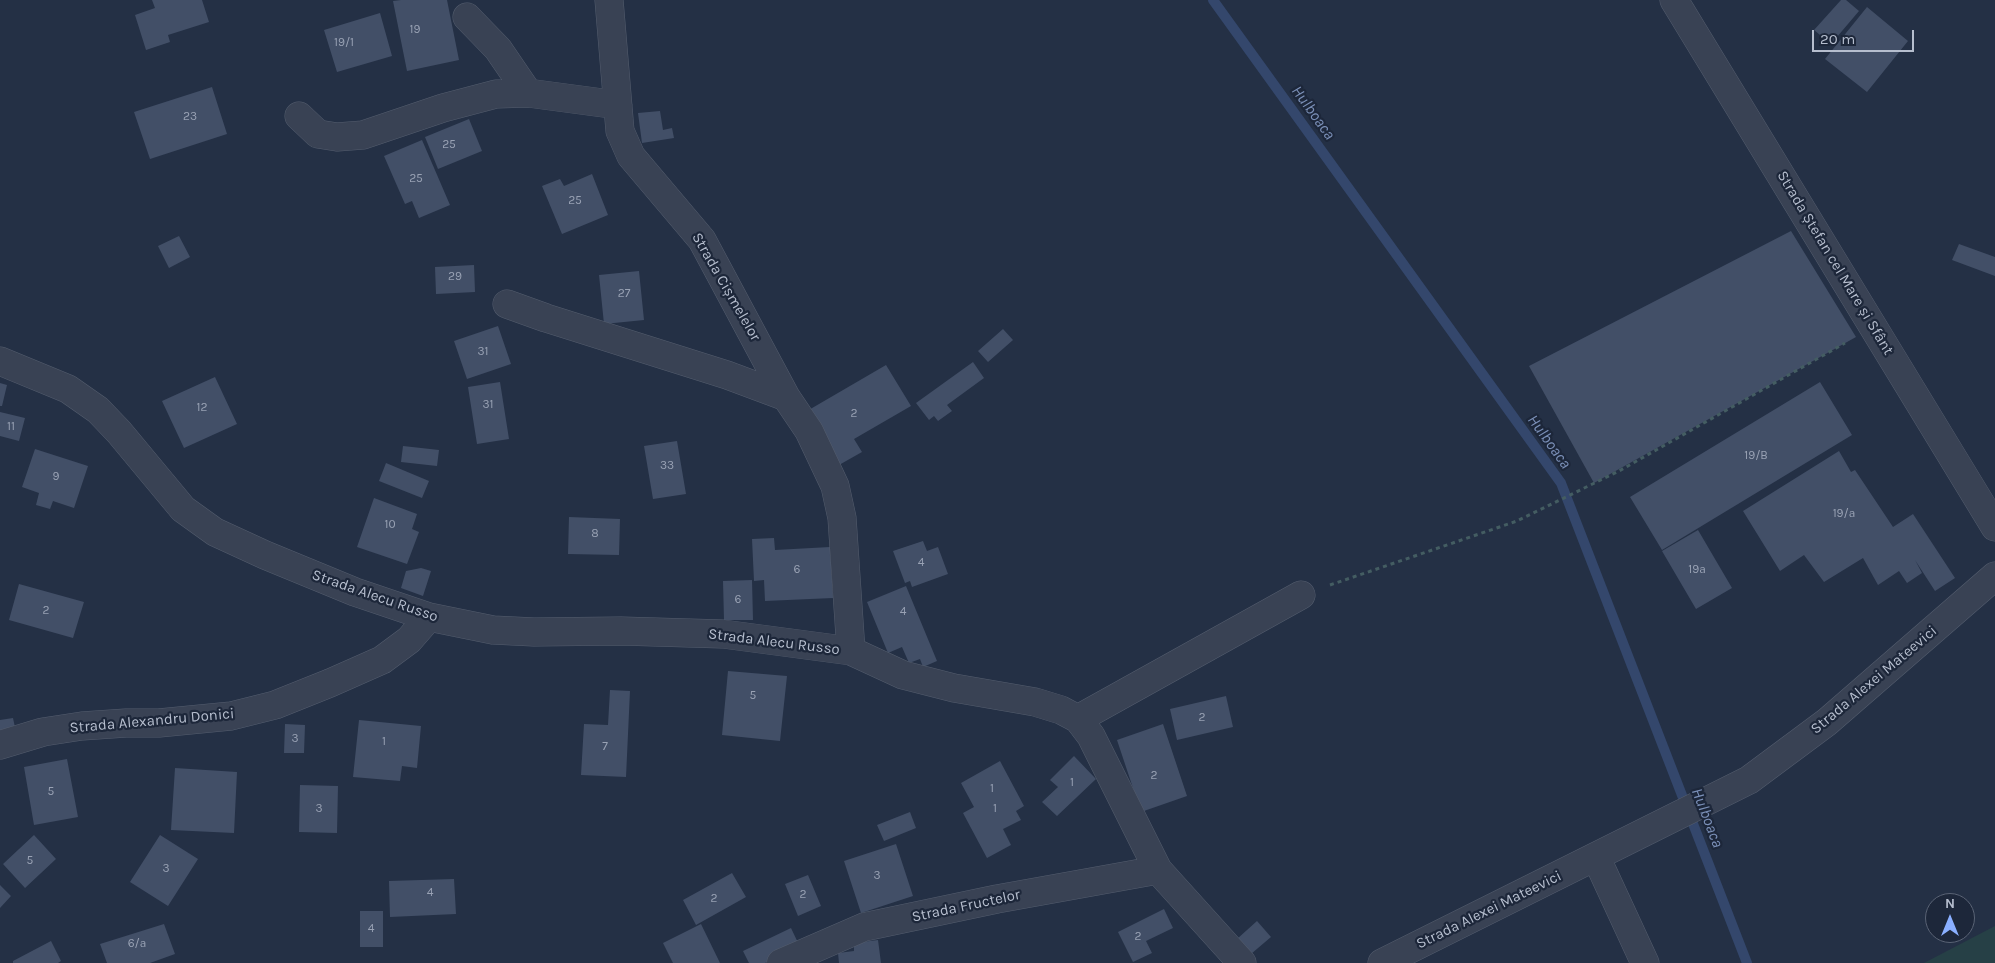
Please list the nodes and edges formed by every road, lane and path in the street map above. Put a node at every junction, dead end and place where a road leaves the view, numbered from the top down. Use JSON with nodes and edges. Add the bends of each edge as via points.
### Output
{"nodes":[{"id":1,"x":609,"y":0,"type":"edge"},
{"id":2,"x":1674,"y":0,"type":"edge"},
{"id":3,"x":467,"y":18,"type":"dead end"},
{"id":4,"x":528,"y":93,"type":"junction"},
{"id":5,"x":618,"y":105,"type":"junction"},
{"id":6,"x":299,"y":116,"type":"dead end"},
{"id":7,"x":508,"y":304,"type":"dead end"},
{"id":8,"x":1874,"y":326,"type":"junction"},
{"id":9,"x":0,"y":361,"type":"edge"},
{"id":10,"x":786,"y":397,"type":"junction"},
{"id":11,"x":835,"y":486,"type":"joint"},
{"id":12,"x":1995,"y":527,"type":"edge"},
{"id":13,"x":1995,"y":576,"type":"edge"},
{"id":14,"x":1301,"y":595,"type":"joint"},
{"id":15,"x":429,"y":617,"type":"junction"},
{"id":16,"x":851,"y":651,"type":"junction"},
{"id":17,"x":1078,"y":719,"type":"junction"},
{"id":18,"x":0,"y":745,"type":"edge"},
{"id":19,"x":1596,"y":857,"type":"junction"},
{"id":20,"x":1158,"y":870,"type":"junction"},
{"id":21,"x":781,"y":963,"type":"edge"},
{"id":22,"x":1242,"y":963,"type":"edge"},
{"id":23,"x":1382,"y":963,"type":"edge"},
{"id":24,"x":1645,"y":963,"type":"edge"}],
"edges":[{"from":1,"to":5,"type":"street","name":"Strada Cișmelelor"},
{"from":2,"to":8,"type":"street","name":"Strada Ștefan cel Mare și Sfânt"},
{"from":3,"to":4,"type":"street","via":[[498,49]]},
{"from":4,"to":5,"type":"street"},
{"from":4,"to":6,"type":"street","via":[[496,94],[363,135],[338,137],[318,134]]},
{"from":5,"to":10,"type":"street","name":"Strada Cișmelelor","via":[[620,131],[632,156],[702,240]]},
{"from":7,"to":10,"type":"street"},
{"from":8,"to":12,"type":"street","name":"Strada Ștefan cel Mare și Sfânt"},
{"from":8,"to":14,"type":"path","via":[[1619,471],[1517,521]]},
{"from":9,"to":15,"type":"street","name":"Strada Alecu Russo","via":[[68,389],[98,410],[183,508],[215,532],[355,592]]},
{"from":10,"to":11,"type":"street","name":"Strada Cișmelelor","via":[[809,432]]},
{"from":11,"to":16,"type":"street","name":"Strada Alecu Russo","via":[[842,518]]},
{"from":13,"to":19,"type":"street","name":"Strada Alexei Mateevici","via":[[1827,722],[1749,780]]},
{"from":14,"to":17,"type":"street"},
{"from":15,"to":16,"type":"street","name":"Strada Alecu Russo","via":[[493,630],[723,634]]},
{"from":15,"to":18,"type":"street","name":"Strada Alexandru Donici","via":[[409,640],[382,660],[275,705],[222,717],[82,726],[43,732]]},
{"from":16,"to":17,"type":"street","name":"Strada Alecu Russo","via":[[903,675],[954,688],[1035,702]]},
{"from":17,"to":20,"type":"street","name":"Strada Alecu Russo","via":[[1091,736]]},
{"from":19,"to":23,"type":"street","name":"Strada Alexei Mateevici"},
{"from":19,"to":24,"type":"street"},
{"from":20,"to":21,"type":"street","name":"Strada Fructelor","via":[[997,898],[864,927]]},
{"from":20,"to":22,"type":"street","name":"Strada Alecu Russo"}]}
